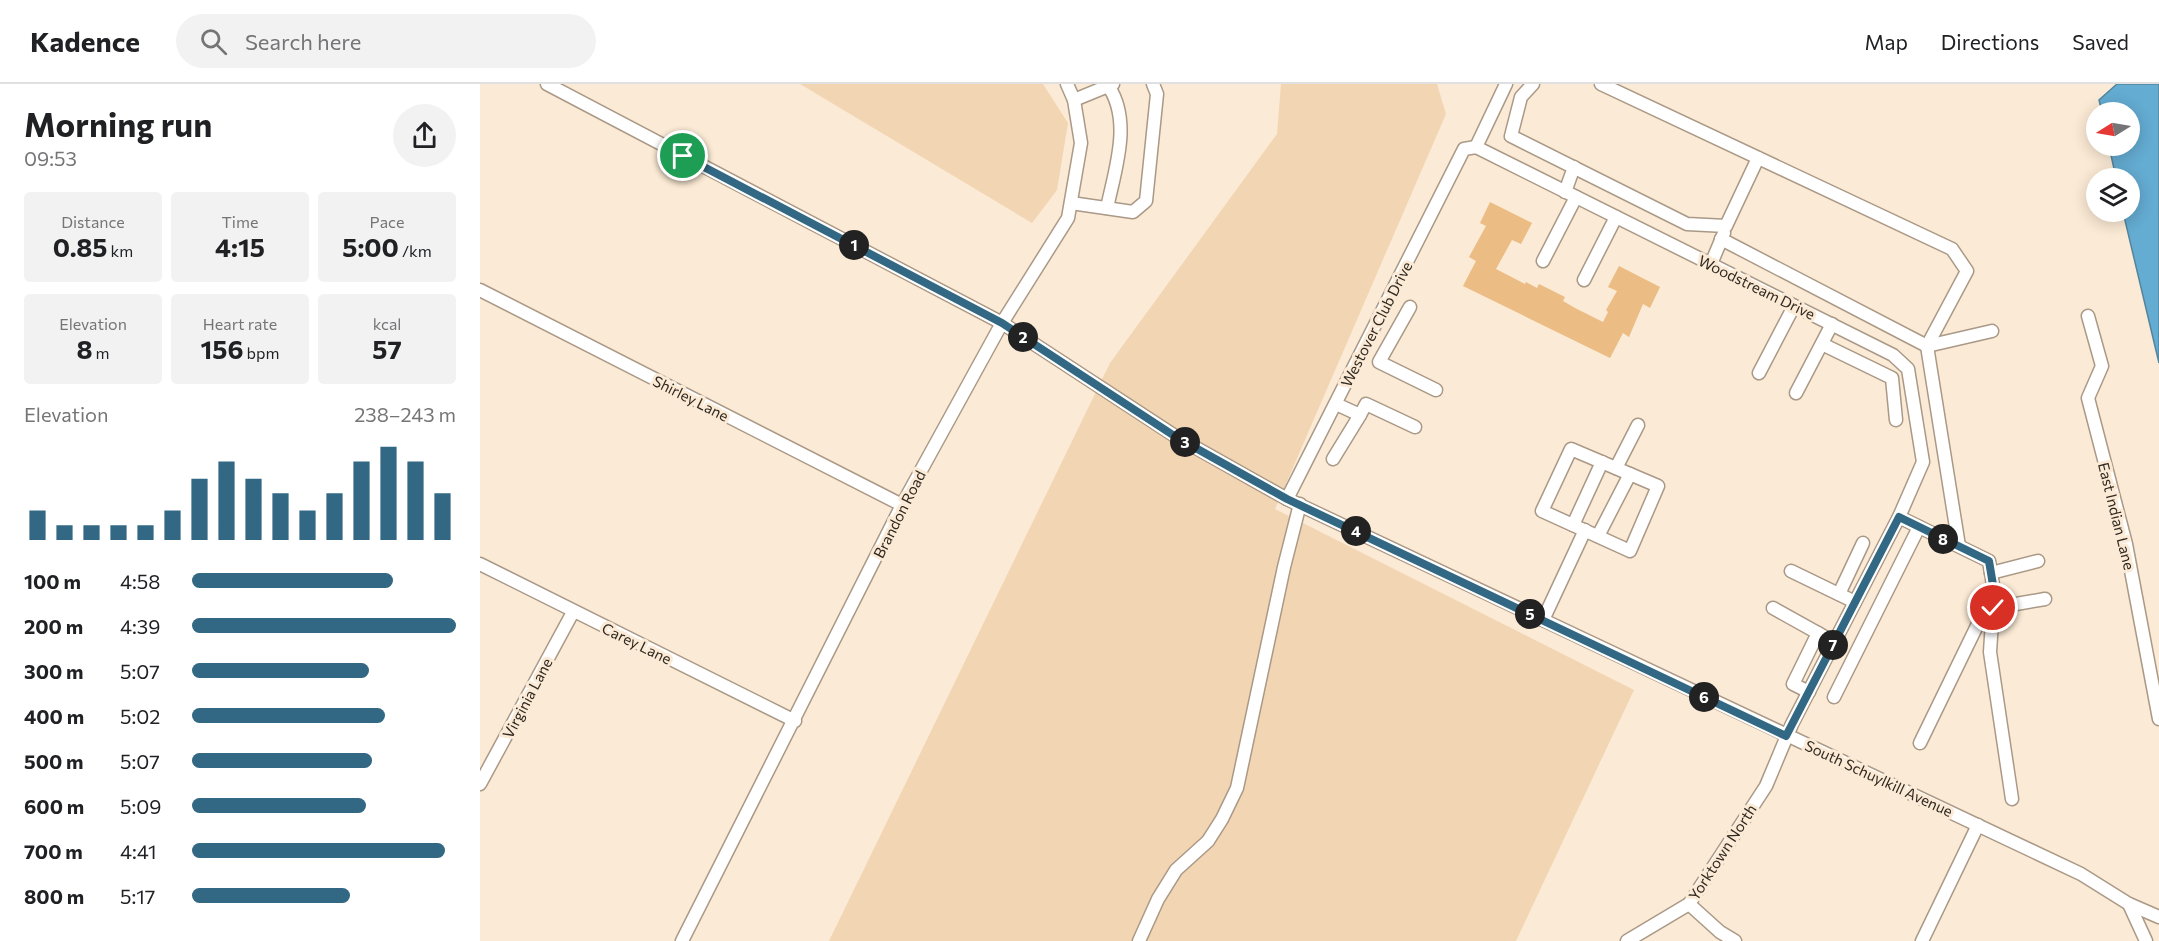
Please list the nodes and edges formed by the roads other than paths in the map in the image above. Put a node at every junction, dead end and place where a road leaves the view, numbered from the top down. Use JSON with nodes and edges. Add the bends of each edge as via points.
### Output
{"nodes":[{"id":1,"x":547,"y":84,"type":"edge"},
{"id":2,"x":1067,"y":84,"type":"edge"},
{"id":3,"x":1153,"y":84,"type":"edge"},
{"id":4,"x":1506,"y":84,"type":"edge"},
{"id":5,"x":1533,"y":84,"type":"edge"},
{"id":6,"x":1600,"y":84,"type":"edge"},
{"id":7,"x":1110,"y":85,"type":"edge"},
{"id":8,"x":1074,"y":100,"type":"junction"},
{"id":9,"x":1470,"y":148,"type":"junction"},
{"id":10,"x":1758,"y":158,"type":"junction"},
{"id":11,"x":1574,"y":167,"type":"junction"},
{"id":12,"x":1571,"y":195,"type":"junction"},
{"id":13,"x":1071,"y":203,"type":"junction"},
{"id":14,"x":1107,"y":208,"type":"junction"},
{"id":15,"x":1616,"y":217,"type":"junction"},
{"id":16,"x":1726,"y":226,"type":"junction"},
{"id":17,"x":1721,"y":239,"type":"junction"},
{"id":18,"x":1543,"y":261,"type":"dead end"},
{"id":19,"x":1711,"y":264,"type":"junction"},
{"id":20,"x":1584,"y":280,"type":"dead end"},
{"id":21,"x":480,"y":290,"type":"edge"},
{"id":22,"x":1794,"y":306,"type":"junction"},
{"id":23,"x":1410,"y":307,"type":"dead end"},
{"id":24,"x":2088,"y":316,"type":"dead end"},
{"id":25,"x":1002,"y":323,"type":"junction"},
{"id":26,"x":1832,"y":324,"type":"junction"},
{"id":27,"x":1992,"y":331,"type":"dead end"},
{"id":28,"x":1366,"y":344,"type":"junction"},
{"id":29,"x":1822,"y":344,"type":"junction"},
{"id":30,"x":1927,"y":346,"type":"junction"},
{"id":31,"x":1384,"y":353,"type":"junction"},
{"id":32,"x":1760,"y":373,"type":"dead end"},
{"id":33,"x":1436,"y":390,"type":"dead end"},
{"id":34,"x":1796,"y":393,"type":"dead end"},
{"id":35,"x":1336,"y":404,"type":"junction"},
{"id":36,"x":1360,"y":415,"type":"junction"},
{"id":37,"x":1896,"y":420,"type":"dead end"},
{"id":38,"x":1638,"y":425,"type":"dead end"},
{"id":39,"x":1415,"y":427,"type":"dead end"},
{"id":40,"x":1333,"y":459,"type":"dead end"},
{"id":41,"x":1602,"y":462,"type":"junction"},
{"id":42,"x":1616,"y":468,"type":"junction"},
{"id":43,"x":1630,"y":474,"type":"junction"},
{"id":44,"x":1287,"y":499,"type":"junction"},
{"id":45,"x":1300,"y":504,"type":"junction"},
{"id":46,"x":902,"y":505,"type":"junction"},
{"id":47,"x":1899,"y":517,"type":"junction"},
{"id":48,"x":1573,"y":525,"type":"junction"},
{"id":49,"x":1919,"y":527,"type":"junction"},
{"id":50,"x":1585,"y":530,"type":"junction"},
{"id":51,"x":1598,"y":536,"type":"junction"},
{"id":52,"x":1863,"y":543,"type":"dead end"},
{"id":53,"x":1959,"y":546,"type":"junction"},
{"id":54,"x":2038,"y":561,"type":"dead end"},
{"id":55,"x":480,"y":564,"type":"edge"},
{"id":56,"x":1791,"y":571,"type":"dead end"},
{"id":57,"x":1991,"y":573,"type":"junction"},
{"id":58,"x":1994,"y":591,"type":"junction"},
{"id":59,"x":1839,"y":594,"type":"junction"},
{"id":60,"x":2045,"y":599,"type":"dead end"},
{"id":61,"x":1855,"y":602,"type":"junction"},
{"id":62,"x":1773,"y":608,"type":"dead end"},
{"id":63,"x":1993,"y":608,"type":"junction"},
{"id":64,"x":573,"y":612,"type":"junction"},
{"id":65,"x":1543,"y":620,"type":"junction"},
{"id":66,"x":1818,"y":633,"type":"junction"},
{"id":67,"x":1834,"y":642,"type":"junction"},
{"id":68,"x":1809,"y":692,"type":"junction"},
{"id":69,"x":1834,"y":697,"type":"dead end"},
{"id":70,"x":2159,"y":719,"type":"edge"},
{"id":71,"x":795,"y":721,"type":"junction"},
{"id":72,"x":1786,"y":736,"type":"junction"},
{"id":73,"x":1920,"y":742,"type":"dead end"},
{"id":74,"x":480,"y":784,"type":"edge"},
{"id":75,"x":2012,"y":799,"type":"dead end"},
{"id":76,"x":1978,"y":825,"type":"junction"},
{"id":77,"x":1689,"y":904,"type":"junction"},
{"id":78,"x":2129,"y":904,"type":"junction"},
{"id":79,"x":2159,"y":917,"type":"edge"},
{"id":80,"x":682,"y":941,"type":"edge"},
{"id":81,"x":1139,"y":941,"type":"edge"},
{"id":82,"x":1627,"y":941,"type":"edge"},
{"id":83,"x":1735,"y":941,"type":"edge"},
{"id":84,"x":1922,"y":941,"type":"edge"},
{"id":85,"x":2146,"y":941,"type":"edge"}],
"edges":[{"from":1,"to":25,"type":"street","name":"South Schuylkill Avenue"},
{"from":2,"to":8,"type":"street","name":"Brandon Road"},
{"from":3,"to":14,"type":"street","via":[[1157,94],[1146,201],[1133,212]]},
{"from":4,"to":9,"type":"street","name":"Westover Club Drive"},
{"from":5,"to":11,"type":"street","via":[[1521,97],[1511,136]]},
{"from":6,"to":10,"type":"street"},
{"from":7,"to":8,"type":"street"},
{"from":7,"to":14,"type":"street","via":[[1117,100],[1121,136]]},
{"from":8,"to":13,"type":"street","name":"Brandon Road","via":[[1081,143]]},
{"from":9,"to":12,"type":"street","name":"Woodstream Drive"},
{"from":9,"to":28,"type":"street","name":"Westover Club Drive"},
{"from":10,"to":16,"type":"street"},
{"from":10,"to":30,"type":"street","via":[[1952,249],[1966,271]]},
{"from":11,"to":12,"type":"street"},
{"from":11,"to":16,"type":"street","via":[[1687,224]]},
{"from":12,"to":15,"type":"street","name":"Woodstream Drive"},
{"from":12,"to":18,"type":"street"},
{"from":13,"to":14,"type":"street"},
{"from":13,"to":25,"type":"street","name":"Brandon Road","via":[[1068,218]]},
{"from":15,"to":19,"type":"street","name":"Woodstream Drive"},
{"from":15,"to":20,"type":"street"},
{"from":16,"to":17,"type":"street"},
{"from":17,"to":19,"type":"street"},
{"from":17,"to":30,"type":"street"},
{"from":19,"to":22,"type":"street","name":"Woodstream Drive"},
{"from":21,"to":46,"type":"street","name":"Shirley Lane"},
{"from":22,"to":26,"type":"street","name":"Woodstream Drive"},
{"from":22,"to":32,"type":"street"},
{"from":23,"to":31,"type":"street"},
{"from":24,"to":70,"type":"street","name":"East Indian Lane","via":[[2102,366],[2088,398],[2126,544]]},
{"from":25,"to":44,"type":"street","name":"South Schuylkill Avenue","via":[[1176,437]]},
{"from":25,"to":46,"type":"street","name":"Brandon Road"},
{"from":26,"to":29,"type":"street"},
{"from":26,"to":47,"type":"street","name":"Woodstream Drive","via":[[1893,355],[1908,369],[1923,462]]},
{"from":27,"to":30,"type":"street"},
{"from":28,"to":31,"type":"street"},
{"from":28,"to":35,"type":"street","name":"Westover Club Drive"},
{"from":29,"to":34,"type":"street"},
{"from":29,"to":37,"type":"street","via":[[1892,378]]},
{"from":30,"to":53,"type":"street"},
{"from":31,"to":33,"type":"street","via":[[1379,362]]},
{"from":35,"to":36,"type":"street"},
{"from":35,"to":44,"type":"street","name":"Westover Club Drive"},
{"from":36,"to":39,"type":"street","via":[[1366,404]]},
{"from":36,"to":40,"type":"street"},
{"from":38,"to":42,"type":"street"},
{"from":41,"to":42,"type":"street"},
{"from":41,"to":48,"type":"street"},
{"from":41,"to":48,"type":"street","via":[[1571,449],[1542,511]]},
{"from":42,"to":43,"type":"street"},
{"from":43,"to":51,"type":"street"},
{"from":43,"to":51,"type":"street","via":[[1658,486],[1630,551]]},
{"from":44,"to":45,"type":"street","name":"South Schuylkill Avenue"},
{"from":45,"to":65,"type":"street","name":"South Schuylkill Avenue"},
{"from":45,"to":81,"type":"street","via":[[1237,788],[1208,841],[1176,870]]},
{"from":46,"to":71,"type":"street","name":"Brandon Road"},
{"from":47,"to":49,"type":"street"},
{"from":47,"to":61,"type":"street","name":"Yorktown North"},
{"from":48,"to":50,"type":"street"},
{"from":49,"to":53,"type":"street"},
{"from":49,"to":69,"type":"street"},
{"from":50,"to":51,"type":"street"},
{"from":50,"to":65,"type":"street"},
{"from":52,"to":59,"type":"street"},
{"from":53,"to":57,"type":"street","via":[[1989,561]]},
{"from":54,"to":57,"type":"street"},
{"from":55,"to":64,"type":"street","name":"Carey Lane"},
{"from":56,"to":59,"type":"street"},
{"from":57,"to":58,"type":"street"},
{"from":58,"to":63,"type":"street"},
{"from":58,"to":73,"type":"street"},
{"from":59,"to":61,"type":"street"},
{"from":60,"to":63,"type":"street"},
{"from":61,"to":67,"type":"street","name":"Yorktown North"},
{"from":62,"to":66,"type":"street"},
{"from":63,"to":75,"type":"street","via":[[1990,652]]},
{"from":64,"to":71,"type":"street","name":"Carey Lane"},
{"from":64,"to":74,"type":"street","name":"Virginia Lane"},
{"from":65,"to":72,"type":"street","name":"South Schuylkill Avenue"},
{"from":66,"to":67,"type":"street"},
{"from":66,"to":68,"type":"street","via":[[1793,684]]},
{"from":67,"to":68,"type":"street","name":"Yorktown North"},
{"from":68,"to":72,"type":"street","name":"Yorktown North"},
{"from":71,"to":80,"type":"street","name":"Brandon Road"},
{"from":72,"to":76,"type":"street","name":"South Schuylkill Avenue"},
{"from":72,"to":77,"type":"street","name":"Yorktown North","via":[[1766,786]]},
{"from":76,"to":78,"type":"street","name":"South Schuylkill Avenue","via":[[2081,874]]},
{"from":76,"to":84,"type":"street"},
{"from":77,"to":82,"type":"street","name":"Yorktown North"},
{"from":77,"to":83,"type":"street"},
{"from":78,"to":79,"type":"street","name":"South Schuylkill Avenue"},
{"from":78,"to":85,"type":"street"}]}
